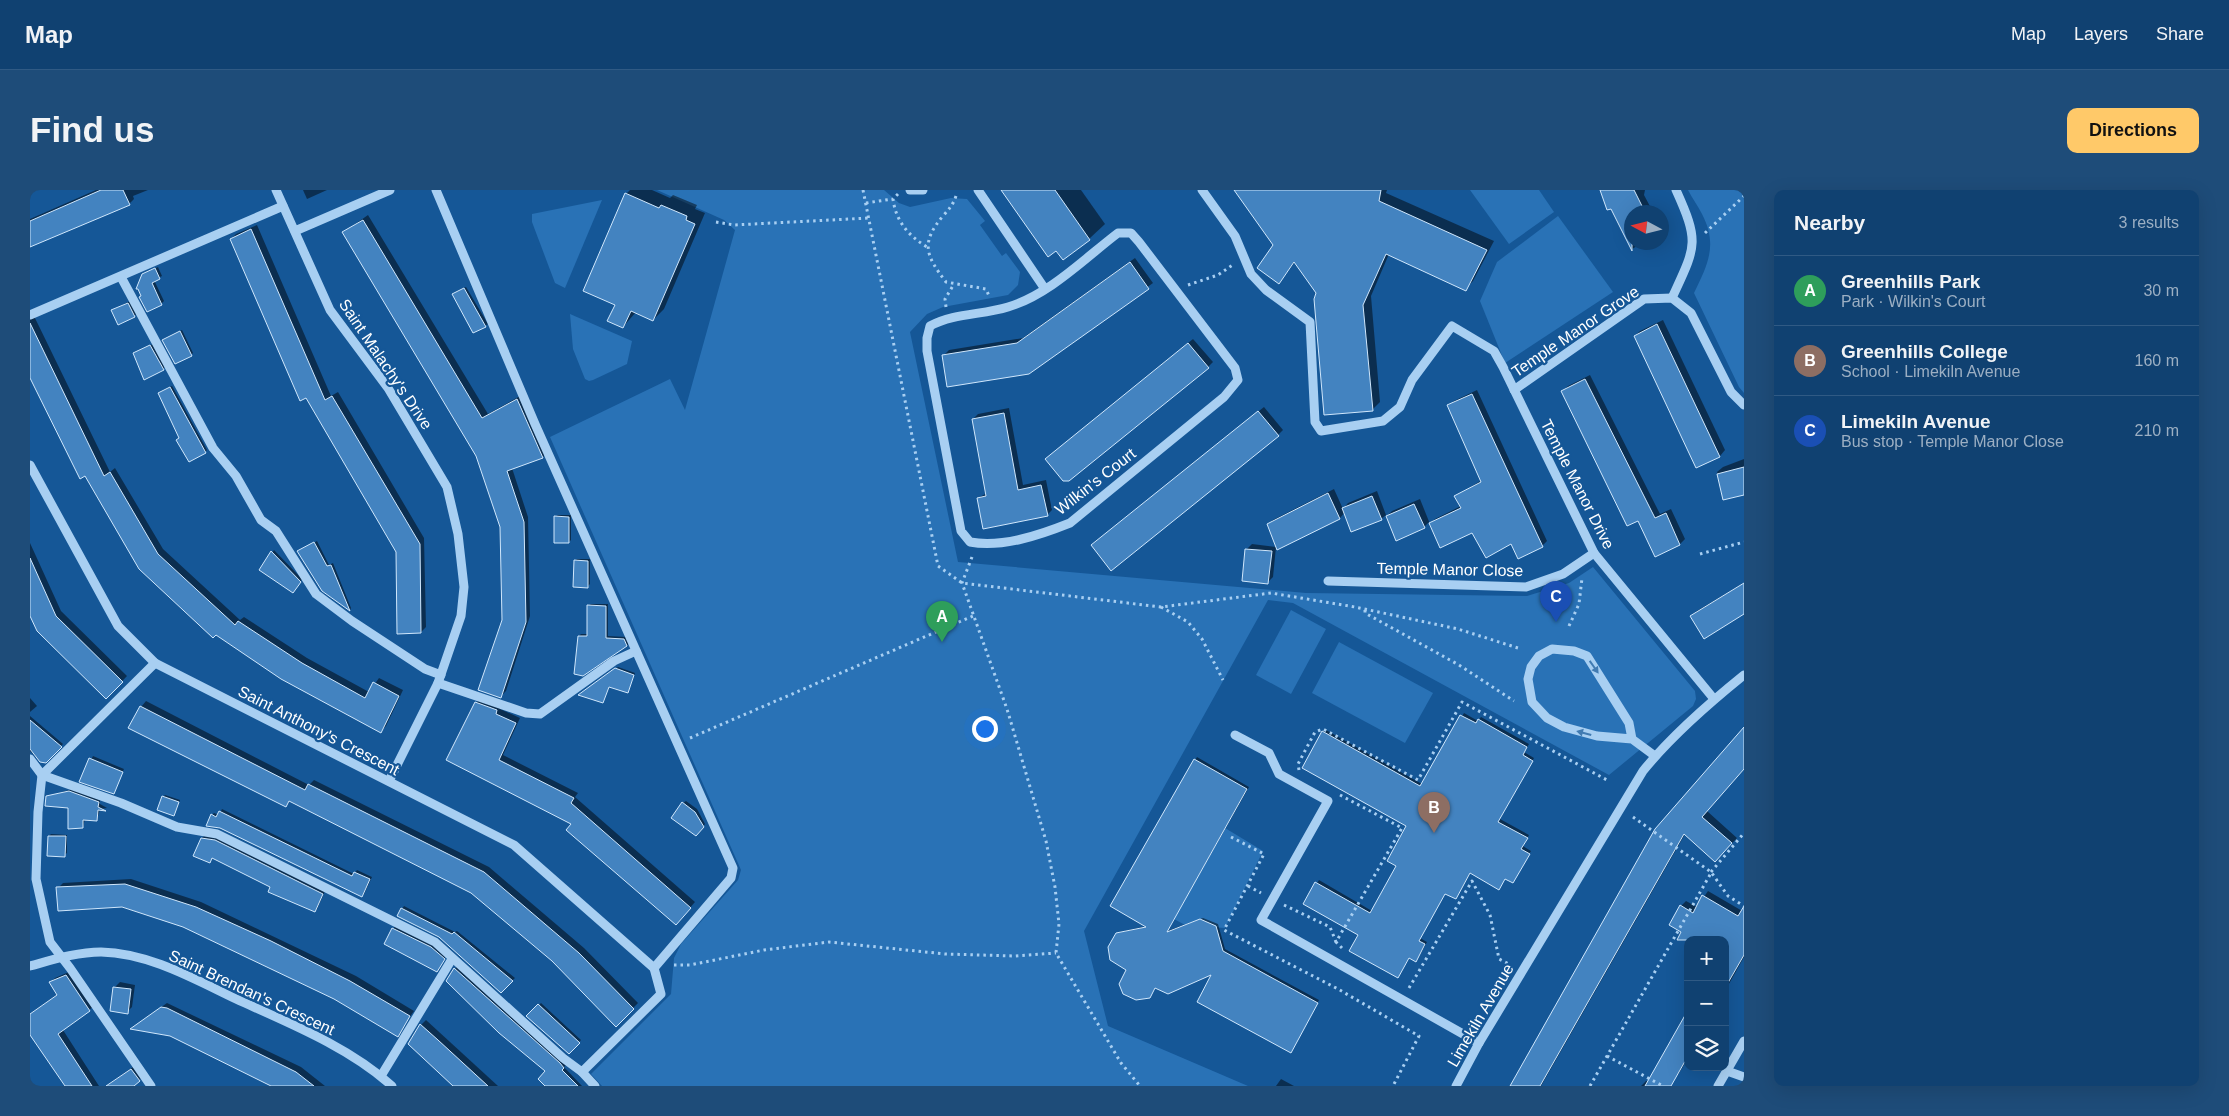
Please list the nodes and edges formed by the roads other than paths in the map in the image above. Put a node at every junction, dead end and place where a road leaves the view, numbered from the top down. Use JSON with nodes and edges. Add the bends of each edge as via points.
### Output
{"nodes":[{"id":1,"x":276,"y":190,"type":"edge"},
{"id":2,"x":390,"y":190,"type":"edge"},
{"id":3,"x":436,"y":190,"type":"edge"},
{"id":4,"x":910,"y":190,"type":"edge"},
{"id":5,"x":923,"y":190,"type":"edge"},
{"id":6,"x":978,"y":190,"type":"edge"},
{"id":7,"x":1202,"y":190,"type":"edge"},
{"id":8,"x":1676,"y":190,"type":"edge"},
{"id":9,"x":283,"y":206,"type":"junction"},
{"id":10,"x":295,"y":230,"type":"junction"},
{"id":11,"x":121,"y":277,"type":"junction"},
{"id":12,"x":1045,"y":289,"type":"junction"},
{"id":13,"x":1672,"y":298,"type":"junction"},
{"id":14,"x":30,"y":315,"type":"edge"},
{"id":15,"x":1514,"y":390,"type":"junction"},
{"id":16,"x":1744,"y":405,"type":"edge"},
{"id":17,"x":30,"y":465,"type":"edge"},
{"id":18,"x":1594,"y":553,"type":"junction"},
{"id":19,"x":1328,"y":581,"type":"dead end"},
{"id":20,"x":636,"y":651,"type":"junction"},
{"id":21,"x":155,"y":664,"type":"junction"},
{"id":22,"x":1744,"y":675,"type":"edge"},
{"id":23,"x":440,"y":679,"type":"junction"},
{"id":24,"x":1714,"y":699,"type":"junction"},
{"id":25,"x":1235,"y":735,"type":"dead end"},
{"id":26,"x":1632,"y":740,"type":"junction"},
{"id":27,"x":1655,"y":756,"type":"junction"},
{"id":28,"x":30,"y":759,"type":"edge"},
{"id":29,"x":42,"y":775,"type":"junction"},
{"id":30,"x":389,"y":781,"type":"junction"},
{"id":31,"x":62,"y":957,"type":"junction"},
{"id":32,"x":452,"y":958,"type":"junction"},
{"id":33,"x":30,"y":966,"type":"edge"},
{"id":34,"x":654,"y":968,"type":"junction"},
{"id":35,"x":1744,"y":1041,"type":"edge"},
{"id":36,"x":1478,"y":1043,"type":"junction"},
{"id":37,"x":1729,"y":1067,"type":"edge"},
{"id":38,"x":1727,"y":1071,"type":"joint"},
{"id":39,"x":582,"y":1072,"type":"junction"},
{"id":40,"x":381,"y":1076,"type":"junction"},
{"id":41,"x":1744,"y":1078,"type":"edge"},
{"id":42,"x":151,"y":1086,"type":"edge"},
{"id":43,"x":392,"y":1086,"type":"edge"},
{"id":44,"x":595,"y":1086,"type":"edge"},
{"id":45,"x":1456,"y":1086,"type":"edge"},
{"id":46,"x":1718,"y":1086,"type":"edge"}],
"edges":[{"from":1,"to":9,"type":"street","name":"Saint Malachy's Drive"},
{"from":2,"to":10,"type":"street"},
{"from":3,"to":20,"type":"street"},
{"from":4,"to":5,"type":"street"},
{"from":6,"to":12,"type":"street"},
{"from":7,"to":15,"type":"street","name":"Temple Manor Drive","via":[[1235,236],[1251,274],[1266,290],[1310,322],[1315,422],[1321,431],[1383,420],[1400,407],[1412,380],[1452,326],[1494,352]]},
{"from":8,"to":13,"type":"street","via":[[1694,235],[1692,255]]},
{"from":9,"to":10,"type":"street","name":"Saint Malachy's Drive"},
{"from":9,"to":11,"type":"street"},
{"from":10,"to":23,"type":"street","name":"Saint Malachy's Drive","via":[[330,310],[388,388],[447,486],[458,534],[464,587],[461,616]]},
{"from":11,"to":14,"type":"street"},
{"from":11,"to":23,"type":"street","via":[[213,448],[236,476],[261,520],[276,531],[316,594]]},
{"from":12,"to":12,"type":"street","name":"Wilkin's Court","via":[[1118,233],[1131,233],[1235,368],[1238,380],[1230,392],[1070,523],[1048,532],[986,545],[970,542],[961,531],[959,522],[927,351],[928,331],[930,326],[941,320],[1009,307]]},
{"from":13,"to":15,"type":"street","name":"Temple Manor Grove","via":[[1644,299]]},
{"from":13,"to":16,"type":"street","via":[[1691,313],[1731,392]]},
{"from":15,"to":18,"type":"street","name":"Temple Manor Drive"},
{"from":17,"to":21,"type":"street","name":"Saint Anthony's Crescent","via":[[118,626]]},
{"from":18,"to":19,"type":"street","name":"Temple Manor Close","via":[[1563,574],[1526,587]]},
{"from":18,"to":24,"type":"street","name":"Temple Manor Drive"},
{"from":20,"to":23,"type":"street","via":[[614,661],[540,714],[526,713]]},
{"from":20,"to":34,"type":"street","via":[[733,868],[731,878]]},
{"from":21,"to":29,"type":"street"},
{"from":21,"to":30,"type":"street","name":"Saint Anthony's Crescent"},
{"from":22,"to":24,"type":"street","name":"Limekiln Avenue"},
{"from":23,"to":30,"type":"street","name":"Saint Malachy's Drive"},
{"from":24,"to":27,"type":"street","name":"Limekiln Avenue"},
{"from":25,"to":36,"type":"street","via":[[1269,753],[1279,774],[1328,801],[1261,920]]},
{"from":26,"to":26,"type":"street","one_way":true,"via":[[1597,736],[1564,727],[1547,718],[1532,702],[1528,679],[1539,656],[1552,650],[1574,651],[1587,656],[1625,717]]},
{"from":26,"to":27,"type":"street"},
{"from":27,"to":36,"type":"street","name":"Limekiln Avenue","via":[[1628,793]]},
{"from":28,"to":29,"type":"street"},
{"from":29,"to":31,"type":"street","via":[[36,879],[50,942]]},
{"from":29,"to":32,"type":"street","via":[[177,826],[217,834],[435,942]]},
{"from":30,"to":34,"type":"street","name":"Saint Anthony's Crescent","via":[[514,845]]},
{"from":31,"to":33,"type":"street","name":"Saint Brendan's Crescent"},
{"from":31,"to":40,"type":"street","name":"Saint Brendan's Crescent","via":[[101,952],[166,966],[312,1034]]},
{"from":31,"to":42,"type":"street"},
{"from":32,"to":39,"type":"street"},
{"from":32,"to":40,"type":"street"},
{"from":34,"to":39,"type":"street","via":[[661,994]]},
{"from":35,"to":37,"type":"street"},
{"from":36,"to":45,"type":"street","name":"Limekiln Avenue"},
{"from":38,"to":41,"type":"street"},
{"from":38,"to":46,"type":"street"},
{"from":39,"to":44,"type":"street"},
{"from":40,"to":43,"type":"street","name":"Saint Brendan's Crescent"}]}
